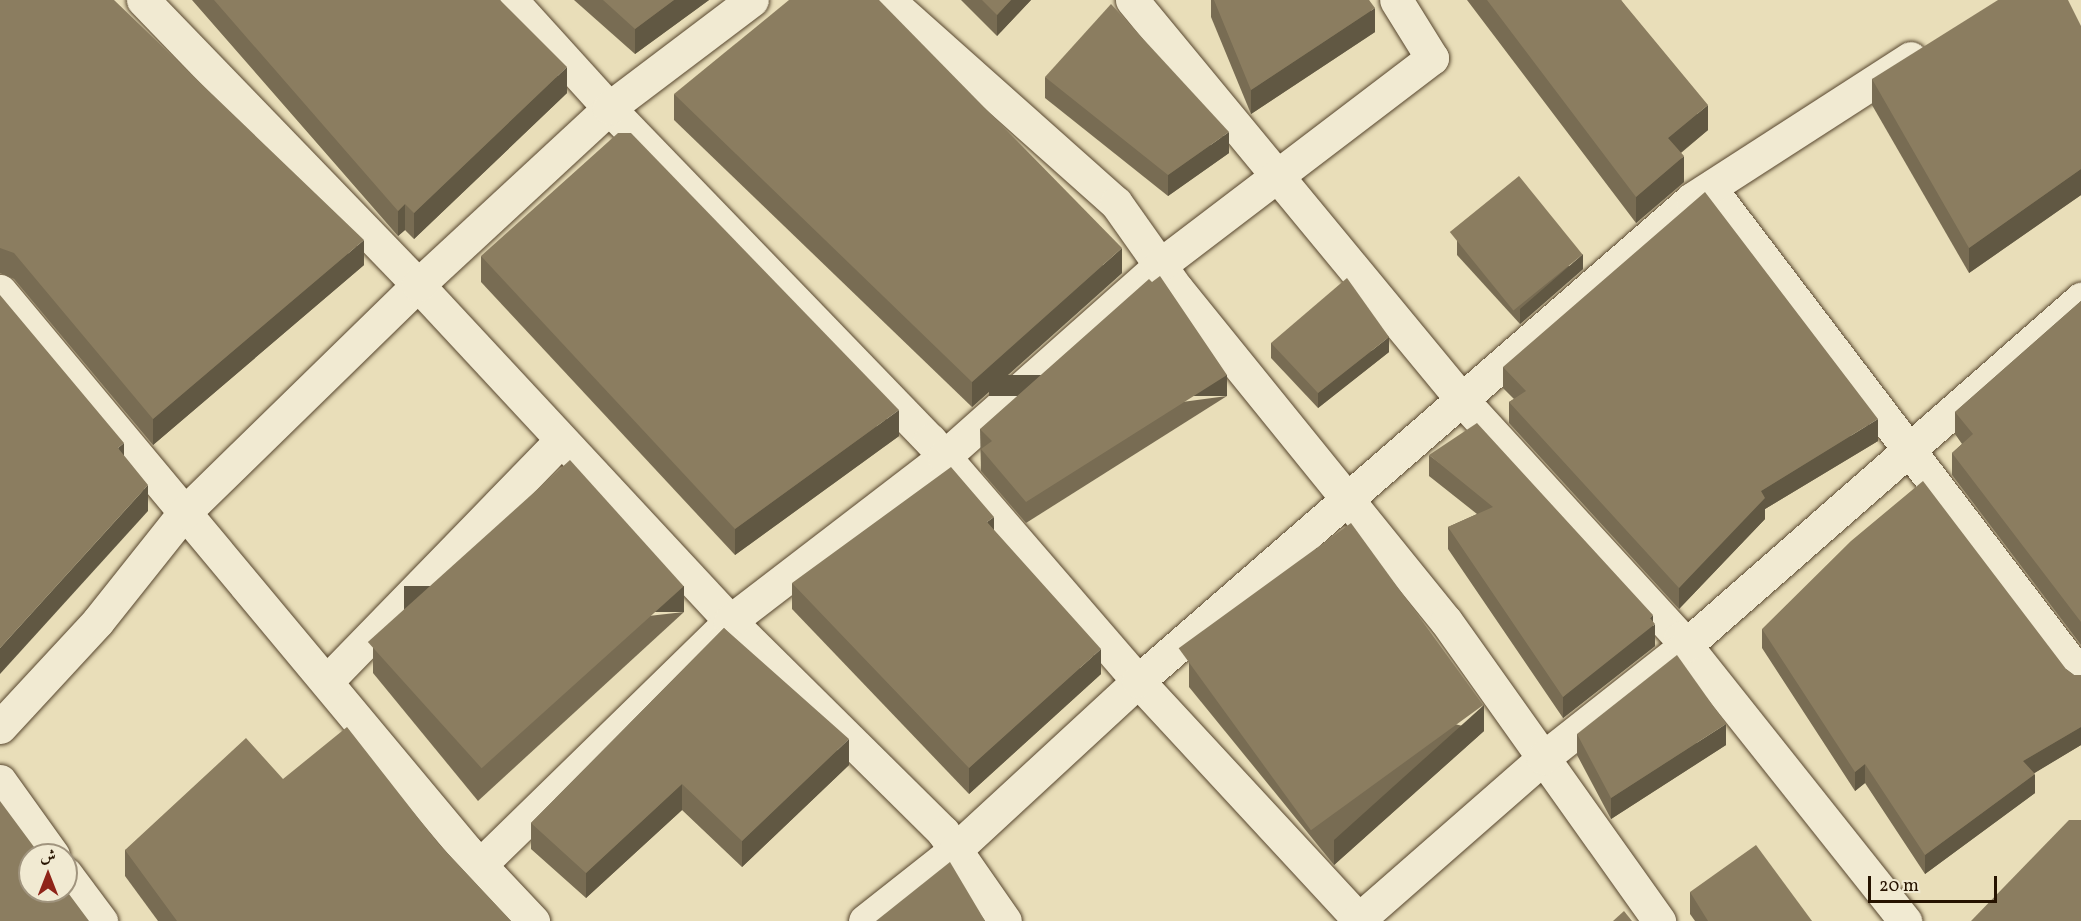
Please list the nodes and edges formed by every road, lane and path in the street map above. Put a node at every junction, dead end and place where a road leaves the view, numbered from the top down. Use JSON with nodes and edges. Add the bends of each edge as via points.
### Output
{"nodes":[{"id":1,"x":143,"y":0,"type":"edge"},
{"id":2,"x":511,"y":0,"type":"edge"},
{"id":3,"x":752,"y":0,"type":"edge"},
{"id":4,"x":888,"y":0,"type":"edge"},
{"id":5,"x":1132,"y":0,"type":"edge"},
{"id":6,"x":1396,"y":0,"type":"edge"},
{"id":7,"x":1932,"y":44,"type":"edge"},
{"id":8,"x":609,"y":108,"type":"junction"},
{"id":9,"x":1279,"y":178,"type":"junction"},
{"id":10,"x":1710,"y":188,"type":"junction"},
{"id":11,"x":1160,"y":266,"type":"junction"},
{"id":12,"x":418,"y":285,"type":"junction"},
{"id":13,"x":0,"y":291,"type":"edge"},
{"id":14,"x":2081,"y":299,"type":"edge"},
{"id":15,"x":1463,"y":401,"type":"junction"},
{"id":16,"x":561,"y":440,"type":"junction"},
{"id":17,"x":1908,"y":451,"type":"junction"},
{"id":18,"x":944,"y":457,"type":"junction"},
{"id":19,"x":1347,"y":500,"type":"junction"},
{"id":20,"x":184,"y":513,"type":"junction"},
{"id":21,"x":730,"y":621,"type":"junction"},
{"id":22,"x":1685,"y":646,"type":"junction"},
{"id":23,"x":2081,"y":676,"type":"edge"},
{"id":24,"x":327,"y":681,"type":"junction"},
{"id":25,"x":1138,"y":681,"type":"junction"},
{"id":26,"x":0,"y":727,"type":"edge"},
{"id":27,"x":1543,"y":758,"type":"junction"},
{"id":28,"x":0,"y":781,"type":"edge"},
{"id":29,"x":44,"y":843,"type":"edge"},
{"id":30,"x":955,"y":850,"type":"junction"},
{"id":31,"x":480,"y":865,"type":"junction"},
{"id":32,"x":78,"y":890,"type":"edge"},
{"id":33,"x":1358,"y":920,"type":"edge"},
{"id":34,"x":101,"y":921,"type":"edge"},
{"id":35,"x":533,"y":921,"type":"edge"},
{"id":36,"x":865,"y":921,"type":"edge"},
{"id":37,"x":1005,"y":921,"type":"edge"},
{"id":38,"x":1659,"y":921,"type":"edge"},
{"id":39,"x":1905,"y":921,"type":"edge"}],
"edges":[{"from":1,"to":12,"type":"street"},
{"from":2,"to":8,"type":"street"},
{"from":3,"to":8,"type":"street"},
{"from":4,"to":11,"type":"street","via":[[1116,203]]},
{"from":5,"to":9,"type":"street"},
{"from":6,"to":9,"type":"street","via":[[1432,58]]},
{"from":7,"to":10,"type":"street"},
{"from":8,"to":12,"type":"street"},
{"from":8,"to":18,"type":"street"},
{"from":9,"to":11,"type":"street"},
{"from":9,"to":15,"type":"street"},
{"from":10,"to":15,"type":"street","via":[[1692,199]]},
{"from":10,"to":17,"type":"street"},
{"from":11,"to":18,"type":"street"},
{"from":11,"to":19,"type":"street"},
{"from":12,"to":16,"type":"street"},
{"from":12,"to":20,"type":"street"},
{"from":13,"to":20,"type":"street"},
{"from":14,"to":17,"type":"street"},
{"from":15,"to":19,"type":"street"},
{"from":15,"to":22,"type":"street"},
{"from":16,"to":21,"type":"street"},
{"from":16,"to":24,"type":"street"},
{"from":17,"to":22,"type":"street"},
{"from":17,"to":23,"type":"street"},
{"from":18,"to":21,"type":"street"},
{"from":18,"to":25,"type":"street"},
{"from":19,"to":25,"type":"street"},
{"from":19,"to":27,"type":"street","via":[[1446,621]]},
{"from":20,"to":24,"type":"street"},
{"from":20,"to":26,"type":"street","via":[[98,621]]},
{"from":21,"to":30,"type":"street","via":[[943,832]]},
{"from":21,"to":31,"type":"street"},
{"from":22,"to":27,"type":"street"},
{"from":22,"to":39,"type":"street"},
{"from":24,"to":31,"type":"street"},
{"from":25,"to":30,"type":"street"},
{"from":25,"to":33,"type":"street"},
{"from":27,"to":33,"type":"street"},
{"from":27,"to":38,"type":"street"},
{"from":28,"to":29,"type":"street"},
{"from":30,"to":36,"type":"street"},
{"from":30,"to":37,"type":"street"},
{"from":31,"to":35,"type":"street"},
{"from":32,"to":34,"type":"street"}]}
